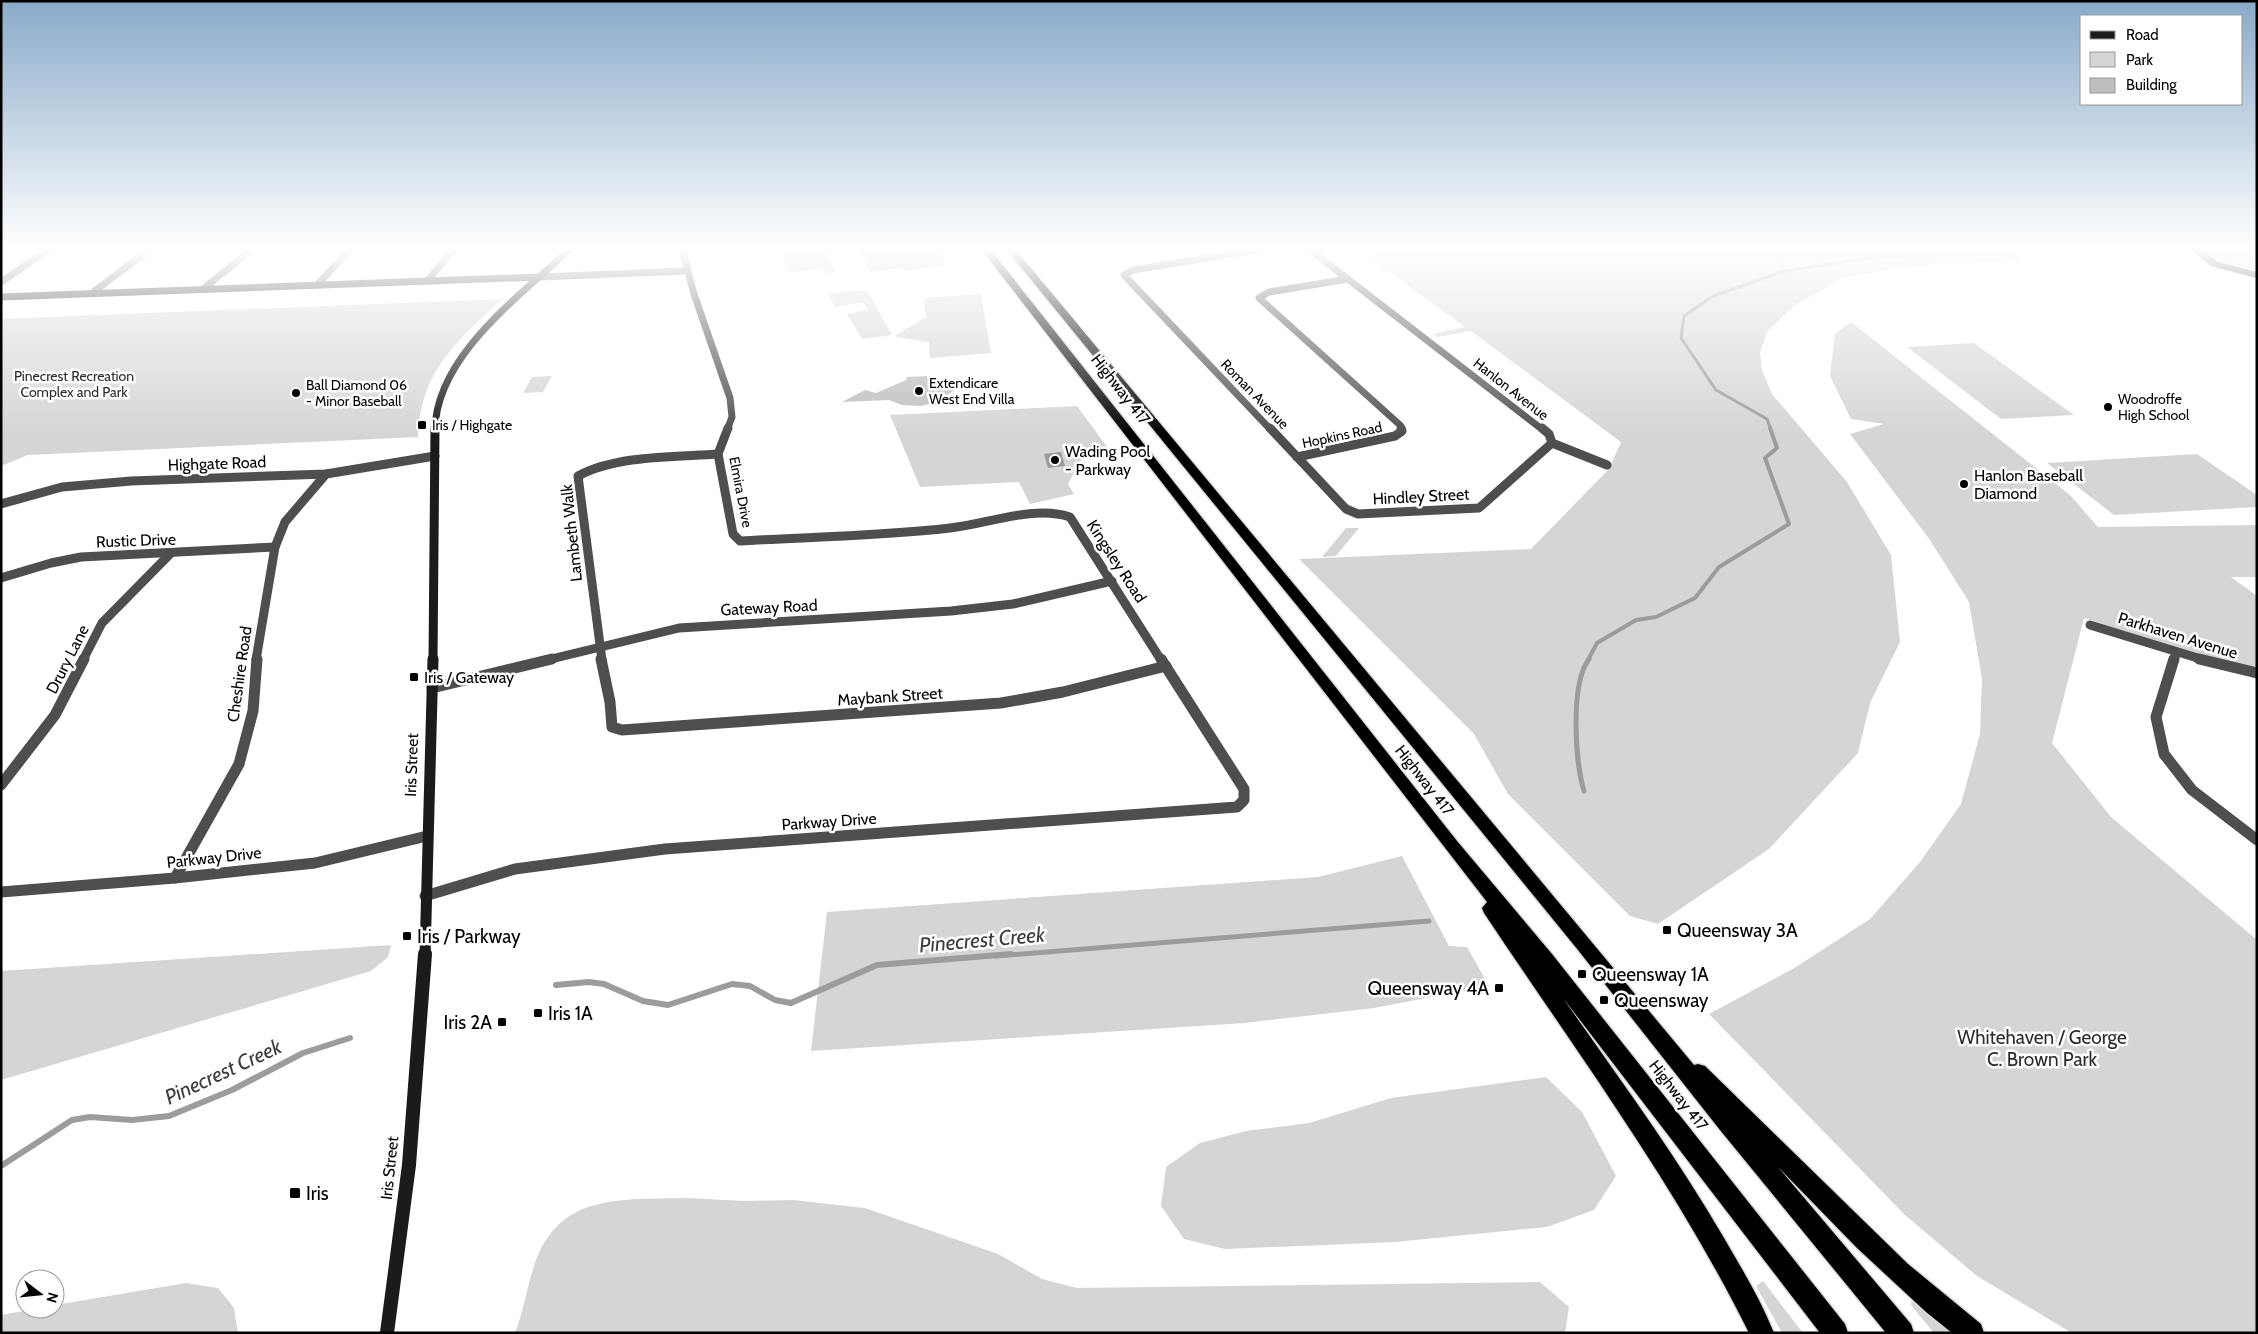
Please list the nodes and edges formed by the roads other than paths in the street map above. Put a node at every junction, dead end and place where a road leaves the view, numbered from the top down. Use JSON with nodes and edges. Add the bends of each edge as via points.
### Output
{"nodes":[{"id":1,"x":503,"y":311,"type":"edge"},
{"id":2,"x":701,"y":311,"type":"edge"},
{"id":3,"x":1033,"y":311,"type":"edge"},
{"id":4,"x":1061,"y":311,"type":"edge"},
{"id":5,"x":1157,"y":311,"type":"edge"},
{"id":6,"x":1274,"y":311,"type":"edge"},
{"id":7,"x":1391,"y":311,"type":"edge"},
{"id":8,"x":1552,"y":443,"type":"junction"},
{"id":9,"x":718,"y":454,"type":"junction"},
{"id":10,"x":436,"y":456,"type":"junction"},
{"id":11,"x":1297,"y":458,"type":"junction"},
{"id":12,"x":1607,"y":465,"type":"dead end"},
{"id":13,"x":326,"y":474,"type":"junction"},
{"id":14,"x":1,"y":504,"type":"edge"},
{"id":15,"x":1358,"y":514,"type":"joint"},
{"id":16,"x":738,"y":539,"type":"joint"},
{"id":17,"x":275,"y":547,"type":"junction"},
{"id":18,"x":170,"y":554,"type":"junction"},
{"id":19,"x":1,"y":578,"type":"edge"},
{"id":20,"x":1112,"y":581,"type":"junction"},
{"id":21,"x":2090,"y":625,"type":"dead end"},
{"id":22,"x":599,"y":647,"type":"junction"},
{"id":23,"x":2176,"y":654,"type":"junction"},
{"id":24,"x":1166,"y":666,"type":"junction"},
{"id":25,"x":2257,"y":673,"type":"edge"},
{"id":26,"x":432,"y":688,"type":"junction"},
{"id":27,"x":612,"y":727,"type":"joint"},
{"id":28,"x":1,"y":785,"type":"edge"},
{"id":29,"x":1239,"y":805,"type":"joint"},
{"id":30,"x":427,"y":836,"type":"junction"},
{"id":31,"x":2257,"y":840,"type":"edge"},
{"id":32,"x":175,"y":878,"type":"junction"},
{"id":33,"x":1,"y":892,"type":"edge"},
{"id":34,"x":425,"y":896,"type":"junction"},
{"id":35,"x":1536,"y":962,"type":"junction"},
{"id":36,"x":1668,"y":1045,"type":"junction"},
{"id":37,"x":387,"y":1333,"type":"edge"},
{"id":38,"x":1762,"y":1333,"type":"edge"},
{"id":39,"x":1836,"y":1333,"type":"edge"},
{"id":40,"x":1902,"y":1333,"type":"edge"},
{"id":41,"x":1972,"y":1333,"type":"edge"}],
"edges":[{"from":1,"to":10,"type":"street","name":"Iris Street","via":[[472,340],[438,401]]},
{"from":2,"to":9,"type":"street","name":"Elmira Drive","via":[[727,386],[733,415]]},
{"from":3,"to":35,"type":"highway","name":"Highway 417","via":[[1450,846]]},
{"from":4,"to":36,"type":"highway"},
{"from":5,"to":11,"type":"street","name":"Roman Avenue"},
{"from":6,"to":11,"type":"street","name":"Hopkins Road","via":[[1400,425],[1402,432]]},
{"from":7,"to":8,"type":"street","name":"Hanlon Avenue","via":[[1549,434]]},
{"from":8,"to":12,"type":"street","name":"Hanlon Avenue"},
{"from":8,"to":15,"type":"street","name":"Hindley Street","via":[[1480,508]]},
{"from":9,"to":16,"type":"street","name":"Elmira Drive","via":[[734,534]]},
{"from":9,"to":22,"type":"street","name":"Lambeth Walk","via":[[609,466],[590,469],[578,476]]},
{"from":10,"to":13,"type":"street","name":"Highgate Road"},
{"from":10,"to":26,"type":"street","name":"Iris Street"},
{"from":11,"to":15,"type":"street","name":"Roman Avenue","via":[[1346,509]]},
{"from":13,"to":14,"type":"street","name":"Highgate Road","via":[[131,481],[62,487]]},
{"from":13,"to":17,"type":"street","name":"Cheshire Road","via":[[285,522]]},
{"from":16,"to":20,"type":"street","name":"Kingsley Road","via":[[754,541],[908,532],[1057,513],[1070,517]]},
{"from":17,"to":18,"type":"street","name":"Rustic Drive"},
{"from":17,"to":32,"type":"street","name":"Cheshire Road","via":[[256,662],[253,711],[239,764]]},
{"from":18,"to":19,"type":"street","name":"Rustic Drive","via":[[81,557]]},
{"from":18,"to":28,"type":"street","name":"Drury Lane","via":[[102,623],[55,715]]},
{"from":20,"to":22,"type":"street","name":"Gateway Road","via":[[996,606],[679,628]]},
{"from":20,"to":24,"type":"street","name":"Kingsley Road"},
{"from":21,"to":23,"type":"street","name":"Parkhaven Avenue"},
{"from":22,"to":26,"type":"street","name":"Gateway Road"},
{"from":22,"to":27,"type":"street","name":"Lambeth Walk"},
{"from":23,"to":25,"type":"street","name":"Parkhaven Avenue"},
{"from":23,"to":31,"type":"street","via":[[2156,717],[2164,754],[2192,790]]},
{"from":24,"to":27,"type":"street","name":"Maybank Street","via":[[1063,692],[1001,703],[622,730]]},
{"from":24,"to":29,"type":"street","name":"Kingsley Road","via":[[1244,789],[1244,800]]},
{"from":26,"to":30,"type":"street","name":"Iris Street"},
{"from":29,"to":34,"type":"street","name":"Parkway Drive","via":[[1172,813],[665,849],[514,869]]},
{"from":30,"to":32,"type":"street","name":"Parkway Drive","via":[[315,863]]},
{"from":30,"to":34,"type":"street","name":"Iris Street"},
{"from":32,"to":33,"type":"street","name":"Parkway Drive"},
{"from":34,"to":37,"type":"street","name":"Iris Street","via":[[424,976],[416,1086]]},
{"from":35,"to":38,"type":"highway","via":[[1600,1069],[1716,1244]]},
{"from":35,"to":39,"type":"highway","name":"Highway 417","via":[[1625,1061]]},
{"from":36,"to":40,"type":"highway","via":[[1728,1123]]},
{"from":36,"to":41,"type":"highway","via":[[1737,1108],[1896,1269]]}]}
